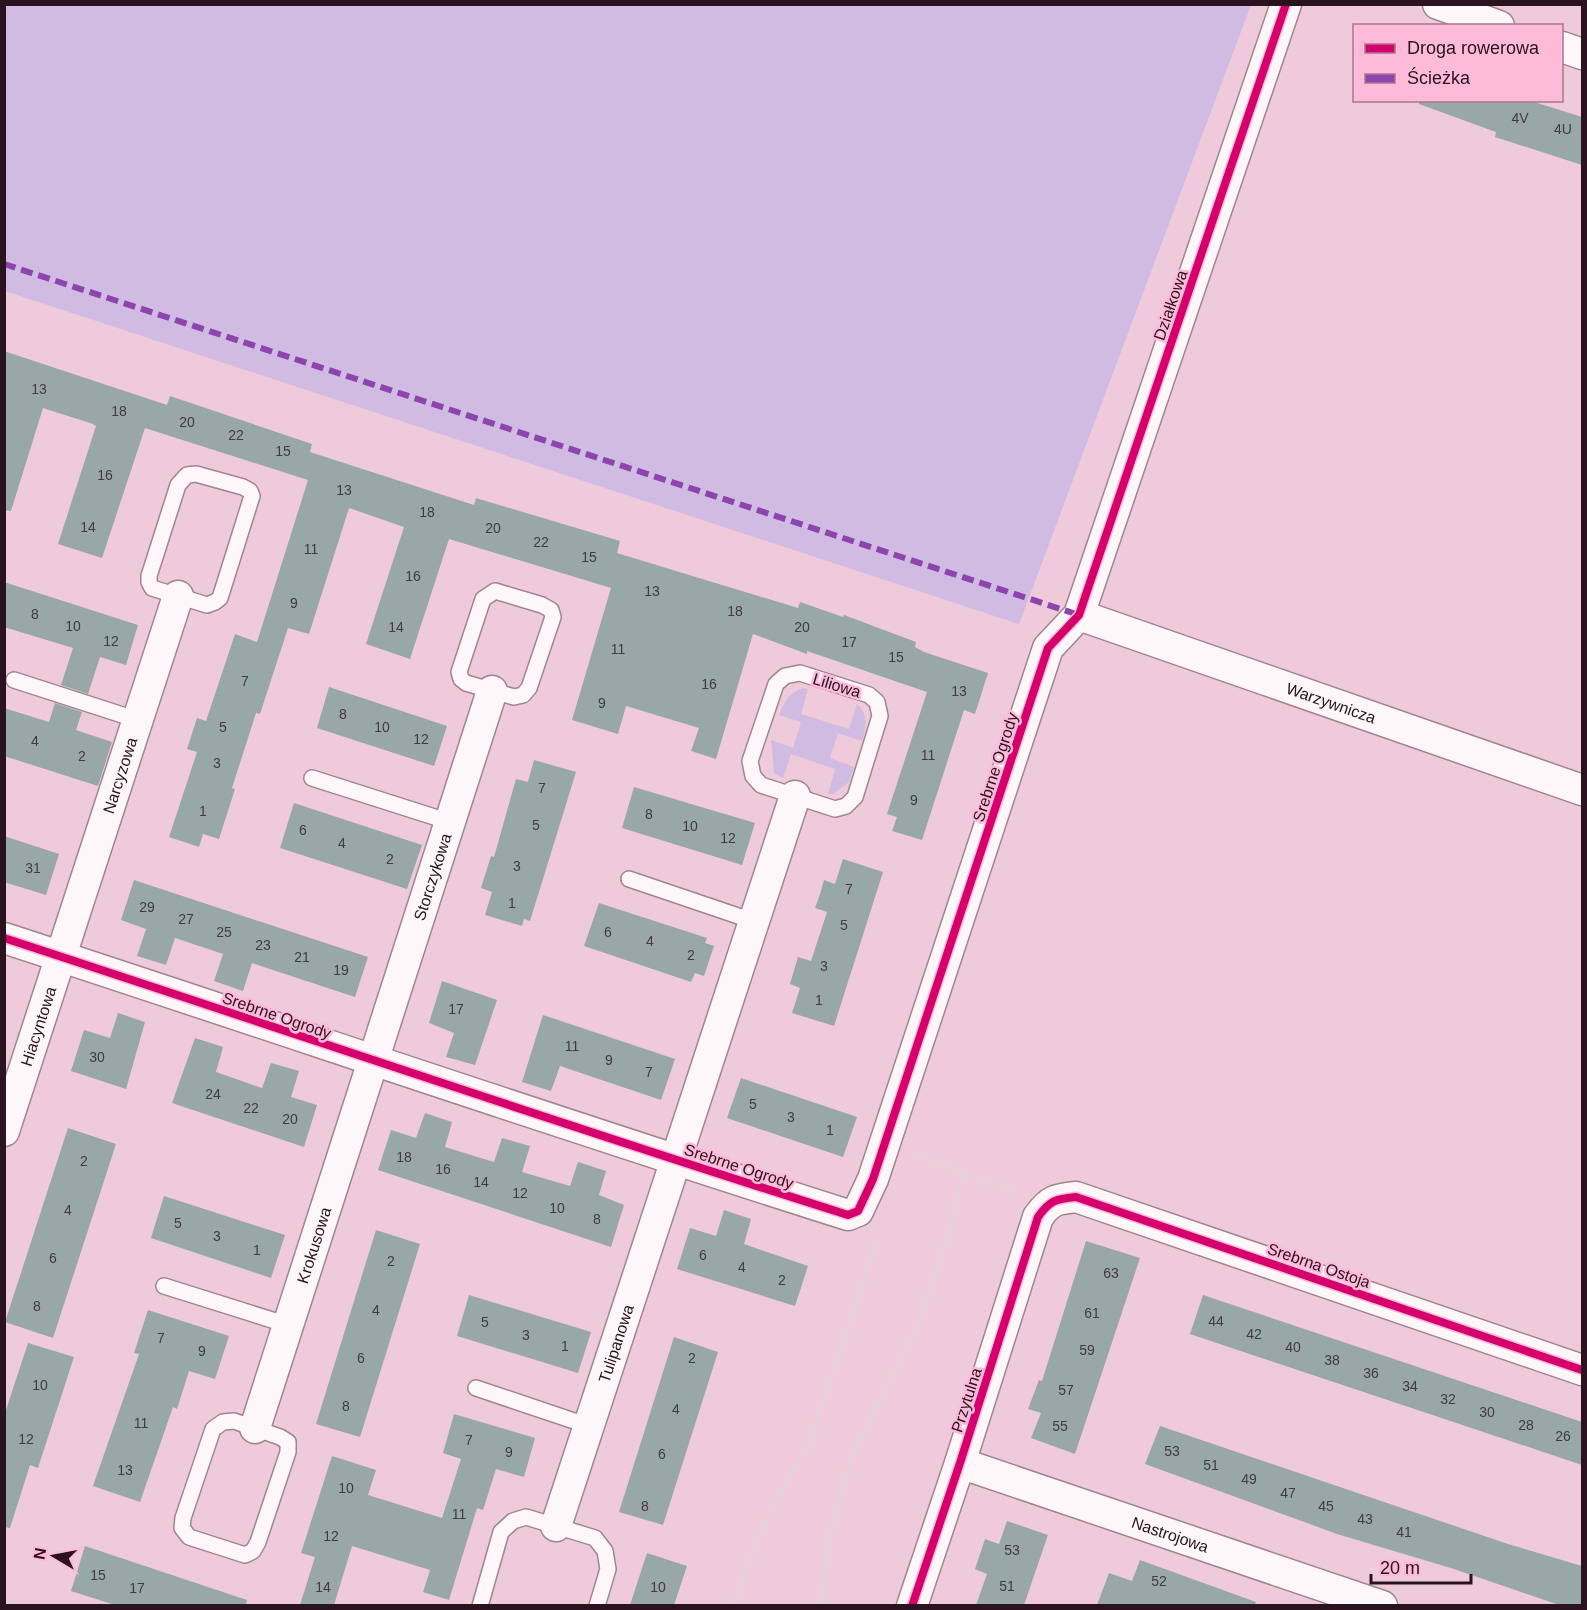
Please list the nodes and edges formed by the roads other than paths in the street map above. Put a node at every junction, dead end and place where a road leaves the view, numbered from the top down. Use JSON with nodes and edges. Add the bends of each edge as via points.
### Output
{"nodes":[{"id":1,"x":1286,"y":4,"type":"edge"},
{"id":2,"x":1438,"y":4,"type":"edge"},
{"id":3,"x":1493,"y":24,"type":"edge"},
{"id":4,"x":1563,"y":47,"type":"edge"},
{"id":5,"x":1582,"y":54,"type":"edge"},
{"id":6,"x":178,"y":596,"type":"junction"},
{"id":7,"x":1079,"y":615,"type":"junction"},
{"id":8,"x":14,"y":680,"type":"dead end"},
{"id":9,"x":492,"y":691,"type":"junction"},
{"id":10,"x":138,"y":720,"type":"junction"},
{"id":11,"x":312,"y":778,"type":"dead end"},
{"id":12,"x":1582,"y":790,"type":"edge"},
{"id":13,"x":795,"y":796,"type":"junction"},
{"id":14,"x":450,"y":822,"type":"junction"},
{"id":15,"x":629,"y":879,"type":"dead end"},
{"id":16,"x":753,"y":921,"type":"junction"},
{"id":17,"x":4,"y":938,"type":"edge"},
{"id":18,"x":60,"y":956,"type":"junction"},
{"id":19,"x":373,"y":1062,"type":"junction"},
{"id":20,"x":4,"y":1131,"type":"edge"},
{"id":21,"x":675,"y":1160,"type":"junction"},
{"id":22,"x":1047,"y":1203,"type":"joint"},
{"id":23,"x":164,"y":1286,"type":"dead end"},
{"id":24,"x":288,"y":1324,"type":"junction"},
{"id":25,"x":1582,"y":1370,"type":"edge"},
{"id":26,"x":476,"y":1389,"type":"dead end"},
{"id":27,"x":589,"y":1426,"type":"junction"},
{"id":28,"x":255,"y":1428,"type":"junction"},
{"id":29,"x":960,"y":1463,"type":"junction"},
{"id":30,"x":556,"y":1526,"type":"junction"},
{"id":31,"x":480,"y":1605,"type":"edge"},
{"id":32,"x":597,"y":1605,"type":"edge"},
{"id":33,"x":912,"y":1605,"type":"edge"},
{"id":34,"x":1382,"y":1605,"type":"edge"}],
"edges":[{"from":1,"to":7,"type":"street","name":"Działkowa"},
{"from":2,"to":3,"type":"street"},
{"from":4,"to":5,"type":"street"},
{"from":6,"to":6,"type":"lane","via":[[207,604],[219,598],[252,496],[250,491],[196,474],[187,475],[178,485],[149,576],[152,588]]},
{"from":6,"to":10,"type":"street","name":"Narcyzowa"},
{"from":7,"to":12,"type":"street","name":"Warzywnicza"},
{"from":7,"to":21,"type":"street","name":"Srebrne Ogrody","via":[[1048,648],[885,1144],[858,1210],[848,1215]]},
{"from":8,"to":10,"type":"lane"},
{"from":9,"to":9,"type":"lane","via":[[514,697],[530,688],[553,617],[551,610],[495,591],[483,599],[459,672],[466,683]]},
{"from":9,"to":14,"type":"street","name":"Storczykowa"},
{"from":10,"to":18,"type":"street","name":"Narcyzowa"},
{"from":11,"to":14,"type":"lane"},
{"from":13,"to":13,"type":"lane","name":"Liliowa","via":[[835,809],[846,806],[855,797],[880,716],[877,702],[869,695],[800,673],[785,676],[776,684],[750,761],[753,776],[761,785]]},
{"from":13,"to":16,"type":"street"},
{"from":14,"to":19,"type":"street","name":"Storczykowa"},
{"from":15,"to":16,"type":"lane"},
{"from":16,"to":21,"type":"street"},
{"from":17,"to":18,"type":"street","name":"Srebrne Ogrody"},
{"from":18,"to":19,"type":"street","name":"Srebrne Ogrody"},
{"from":18,"to":20,"type":"street","name":"Hiacyntowa"},
{"from":19,"to":21,"type":"street","name":"Srebrne Ogrody"},
{"from":19,"to":24,"type":"street","name":"Krokusowa"},
{"from":21,"to":27,"type":"street","name":"Tulipanowa"},
{"from":22,"to":25,"type":"street","name":"Srebrna Ostoja","via":[[1076,1197]]},
{"from":22,"to":29,"type":"street","name":"Przytulna","via":[[1038,1216]]},
{"from":23,"to":24,"type":"lane"},
{"from":24,"to":28,"type":"street","name":"Krokusowa"},
{"from":26,"to":27,"type":"lane"},
{"from":27,"to":30,"type":"street","name":"Tulipanowa"},
{"from":28,"to":28,"type":"lane","via":[[288,1442],[288,1452],[253,1551],[245,1555],[189,1537],[182,1528],[183,1518],[213,1429],[234,1421]]},
{"from":29,"to":33,"type":"street","name":"Przytulna"},
{"from":29,"to":34,"type":"street","name":"Nastrojowa"},
{"from":30,"to":31,"type":"lane","via":[[526,1517],[513,1521],[501,1532]]},
{"from":30,"to":32,"type":"lane","via":[[595,1538],[605,1551],[608,1569]]}]}
